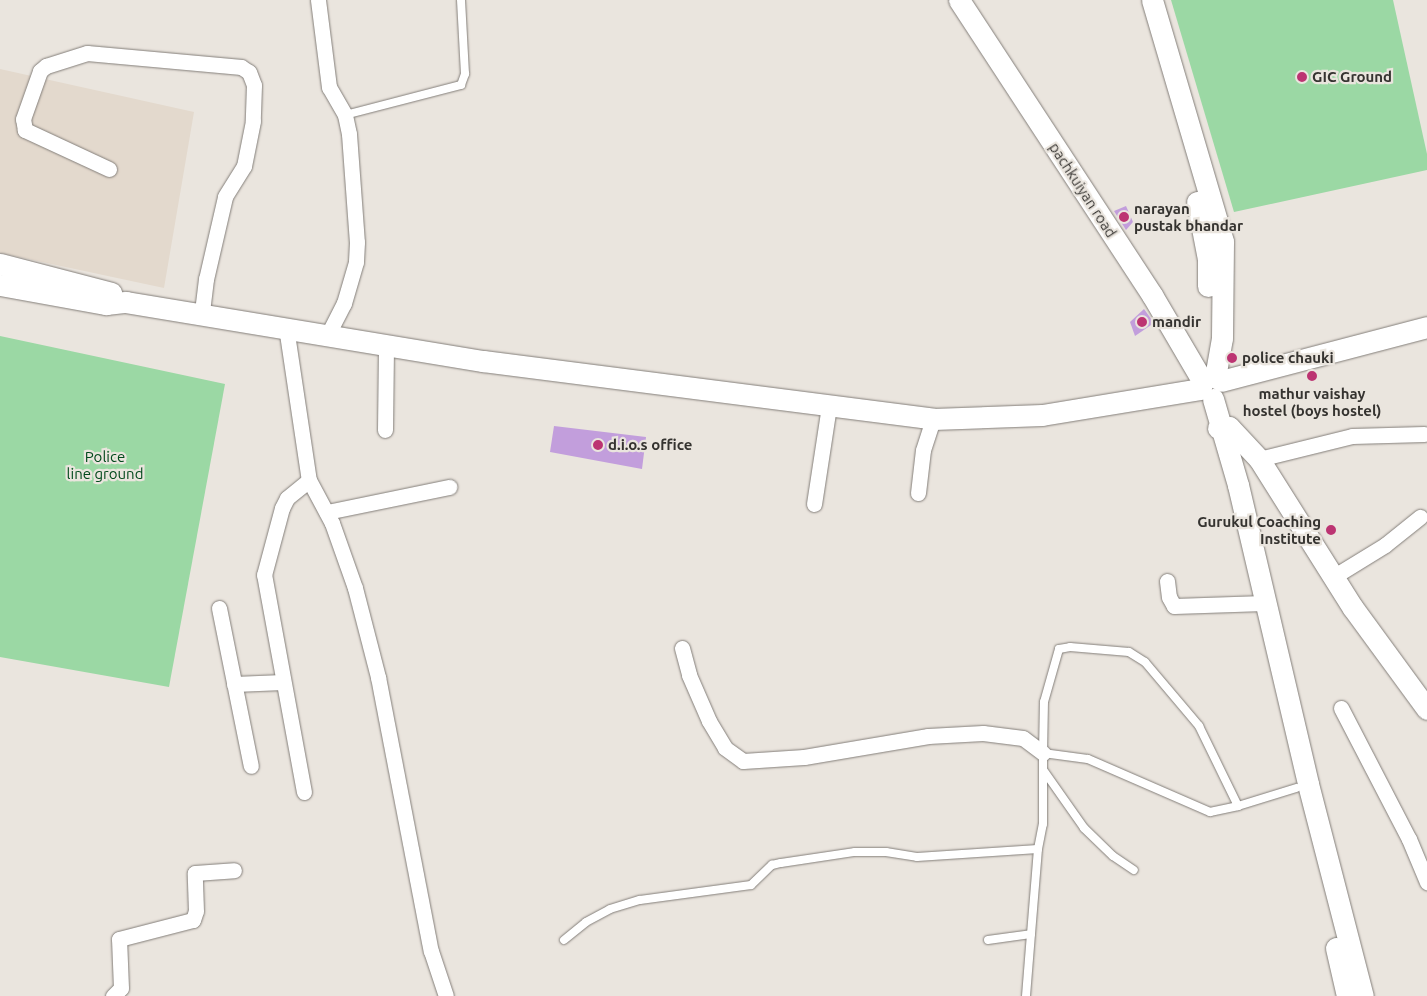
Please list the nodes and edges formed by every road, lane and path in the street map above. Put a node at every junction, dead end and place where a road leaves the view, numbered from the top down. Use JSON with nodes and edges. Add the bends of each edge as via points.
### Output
{"nodes":[{"id":1,"x":318,"y":0,"type":"edge"},
{"id":2,"x":461,"y":0,"type":"edge"},
{"id":3,"x":959,"y":0,"type":"edge"},
{"id":4,"x":1139,"y":0,"type":"edge"},
{"id":5,"x":1152,"y":0,"type":"edge"},
{"id":6,"x":1175,"y":103,"type":"junction"},
{"id":7,"x":345,"y":115,"type":"junction"},
{"id":8,"x":109,"y":169,"type":"dead end"},
{"id":9,"x":0,"y":264,"type":"edge"},
{"id":10,"x":0,"y":285,"type":"edge"},
{"id":11,"x":126,"y":302,"type":"junction"},
{"id":12,"x":202,"y":314,"type":"junction"},
{"id":13,"x":286,"y":327,"type":"junction"},
{"id":14,"x":1427,"y":327,"type":"edge"},
{"id":15,"x":328,"y":334,"type":"junction"},
{"id":16,"x":386,"y":344,"type":"junction"},
{"id":17,"x":1210,"y":386,"type":"junction"},
{"id":18,"x":829,"y":406,"type":"junction"},
{"id":19,"x":933,"y":419,"type":"junction"},
{"id":20,"x":1217,"y":428,"type":"junction"},
{"id":21,"x":385,"y":430,"type":"dead end"},
{"id":22,"x":1424,"y":434,"type":"dead end"},
{"id":23,"x":1259,"y":459,"type":"junction"},
{"id":24,"x":310,"y":480,"type":"junction"},
{"id":25,"x":450,"y":487,"type":"dead end"},
{"id":26,"x":918,"y":493,"type":"dead end"},
{"id":27,"x":814,"y":504,"type":"dead end"},
{"id":28,"x":327,"y":512,"type":"junction"},
{"id":29,"x":1420,"y":518,"type":"dead end"},
{"id":30,"x":1333,"y":577,"type":"junction"},
{"id":31,"x":1167,"y":581,"type":"dead end"},
{"id":32,"x":1258,"y":603,"type":"junction"},
{"id":33,"x":219,"y":608,"type":"dead end"},
{"id":34,"x":682,"y":648,"type":"dead end"},
{"id":35,"x":283,"y":682,"type":"junction"},
{"id":36,"x":234,"y":684,"type":"junction"},
{"id":37,"x":1341,"y":708,"type":"dead end"},
{"id":38,"x":1427,"y":709,"type":"edge"},
{"id":39,"x":1042,"y":753,"type":"junction"},
{"id":40,"x":250,"y":766,"type":"dead end"},
{"id":41,"x":1044,"y":771,"type":"junction"},
{"id":42,"x":1296,"y":788,"type":"junction"},
{"id":43,"x":304,"y":792,"type":"dead end"},
{"id":44,"x":1238,"y":806,"type":"junction"},
{"id":45,"x":1038,"y":849,"type":"junction"},
{"id":46,"x":234,"y":870,"type":"dead end"},
{"id":47,"x":1134,"y":870,"type":"dead end"},
{"id":48,"x":1323,"y":871,"type":"junction"},
{"id":49,"x":1427,"y":882,"type":"edge"},
{"id":50,"x":1031,"y":934,"type":"junction"},
{"id":51,"x":564,"y":940,"type":"dead end"},
{"id":52,"x":988,"y":940,"type":"dead end"},
{"id":53,"x":112,"y":996,"type":"edge"},
{"id":54,"x":446,"y":996,"type":"edge"},
{"id":55,"x":1026,"y":996,"type":"edge"},
{"id":56,"x":1347,"y":996,"type":"edge"},
{"id":57,"x":1363,"y":996,"type":"edge"}],
"edges":[{"from":1,"to":7,"type":"street","via":[[329,87]]},
{"from":2,"to":7,"type":"lane","via":[[465,74],[461,85]]},
{"from":3,"to":17,"type":"main road","name":"pachkuiyan road"},
{"from":4,"to":6,"type":"main road"},
{"from":5,"to":6,"type":"main road"},
{"from":6,"to":17,"type":"main road","via":[[1203,221],[1214,244]]},
{"from":7,"to":15,"type":"street","via":[[357,249],[344,303]]},
{"from":8,"to":12,"type":"street","via":[[24,130],[23,119],[40,71],[46,66],[87,53],[241,67],[249,72],[254,85],[254,103],[244,166],[225,197],[206,279]]},
{"from":9,"to":11,"type":"main road","via":[[106,291]]},
{"from":10,"to":11,"type":"main road","via":[[106,304]]},
{"from":11,"to":12,"type":"main road"},
{"from":12,"to":13,"type":"main road"},
{"from":13,"to":15,"type":"main road"},
{"from":13,"to":24,"type":"street"},
{"from":14,"to":17,"type":"main road"},
{"from":15,"to":16,"type":"main road"},
{"from":16,"to":18,"type":"main road","via":[[483,361]]},
{"from":16,"to":21,"type":"street"},
{"from":17,"to":19,"type":"main road","via":[[1042,415]]},
{"from":17,"to":20,"type":"main road"},
{"from":18,"to":19,"type":"main road"},
{"from":18,"to":27,"type":"street"},
{"from":19,"to":26,"type":"street","via":[[923,450]]},
{"from":20,"to":23,"type":"main road","via":[[1229,427]]},
{"from":20,"to":32,"type":"main road"},
{"from":22,"to":23,"type":"street","via":[[1352,436]]},
{"from":23,"to":30,"type":"main road"},
{"from":24,"to":28,"type":"street"},
{"from":24,"to":35,"type":"street","via":[[287,498],[282,508],[264,575]]},
{"from":25,"to":28,"type":"street"},
{"from":28,"to":54,"type":"street","via":[[356,588],[395,759],[431,951]]},
{"from":29,"to":30,"type":"street","via":[[1385,545]]},
{"from":30,"to":38,"type":"main road"},
{"from":31,"to":32,"type":"street","via":[[1174,606]]},
{"from":32,"to":42,"type":"main road"},
{"from":32,"to":48,"type":"main road"},
{"from":33,"to":36,"type":"street"},
{"from":34,"to":39,"type":"street","via":[[689,675],[709,721],[725,748],[743,761],[841,752],[928,736],[990,732],[1023,738]]},
{"from":35,"to":36,"type":"street"},
{"from":35,"to":43,"type":"street"},
{"from":36,"to":40,"type":"street"},
{"from":37,"to":49,"type":"street","via":[[1409,839]]},
{"from":39,"to":41,"type":"lane"},
{"from":39,"to":44,"type":"lane","via":[[1088,760],[1210,812]]},
{"from":39,"to":44,"type":"lane","via":[[1044,702],[1059,649],[1129,652],[1145,662],[1199,726]]},
{"from":41,"to":45,"type":"lane","via":[[1043,824]]},
{"from":41,"to":47,"type":"lane","via":[[1084,828],[1113,856]]},
{"from":42,"to":44,"type":"lane"},
{"from":42,"to":48,"type":"main road"},
{"from":45,"to":50,"type":"lane"},
{"from":45,"to":51,"type":"lane","via":[[918,857],[854,852],[781,863],[772,865],[751,885],[640,900],[610,909],[586,922]]},
{"from":46,"to":53,"type":"street","via":[[195,873],[193,920],[119,939],[121,988]]},
{"from":48,"to":56,"type":"main road"},
{"from":48,"to":57,"type":"main road"},
{"from":50,"to":52,"type":"lane"},
{"from":50,"to":55,"type":"lane"}]}
